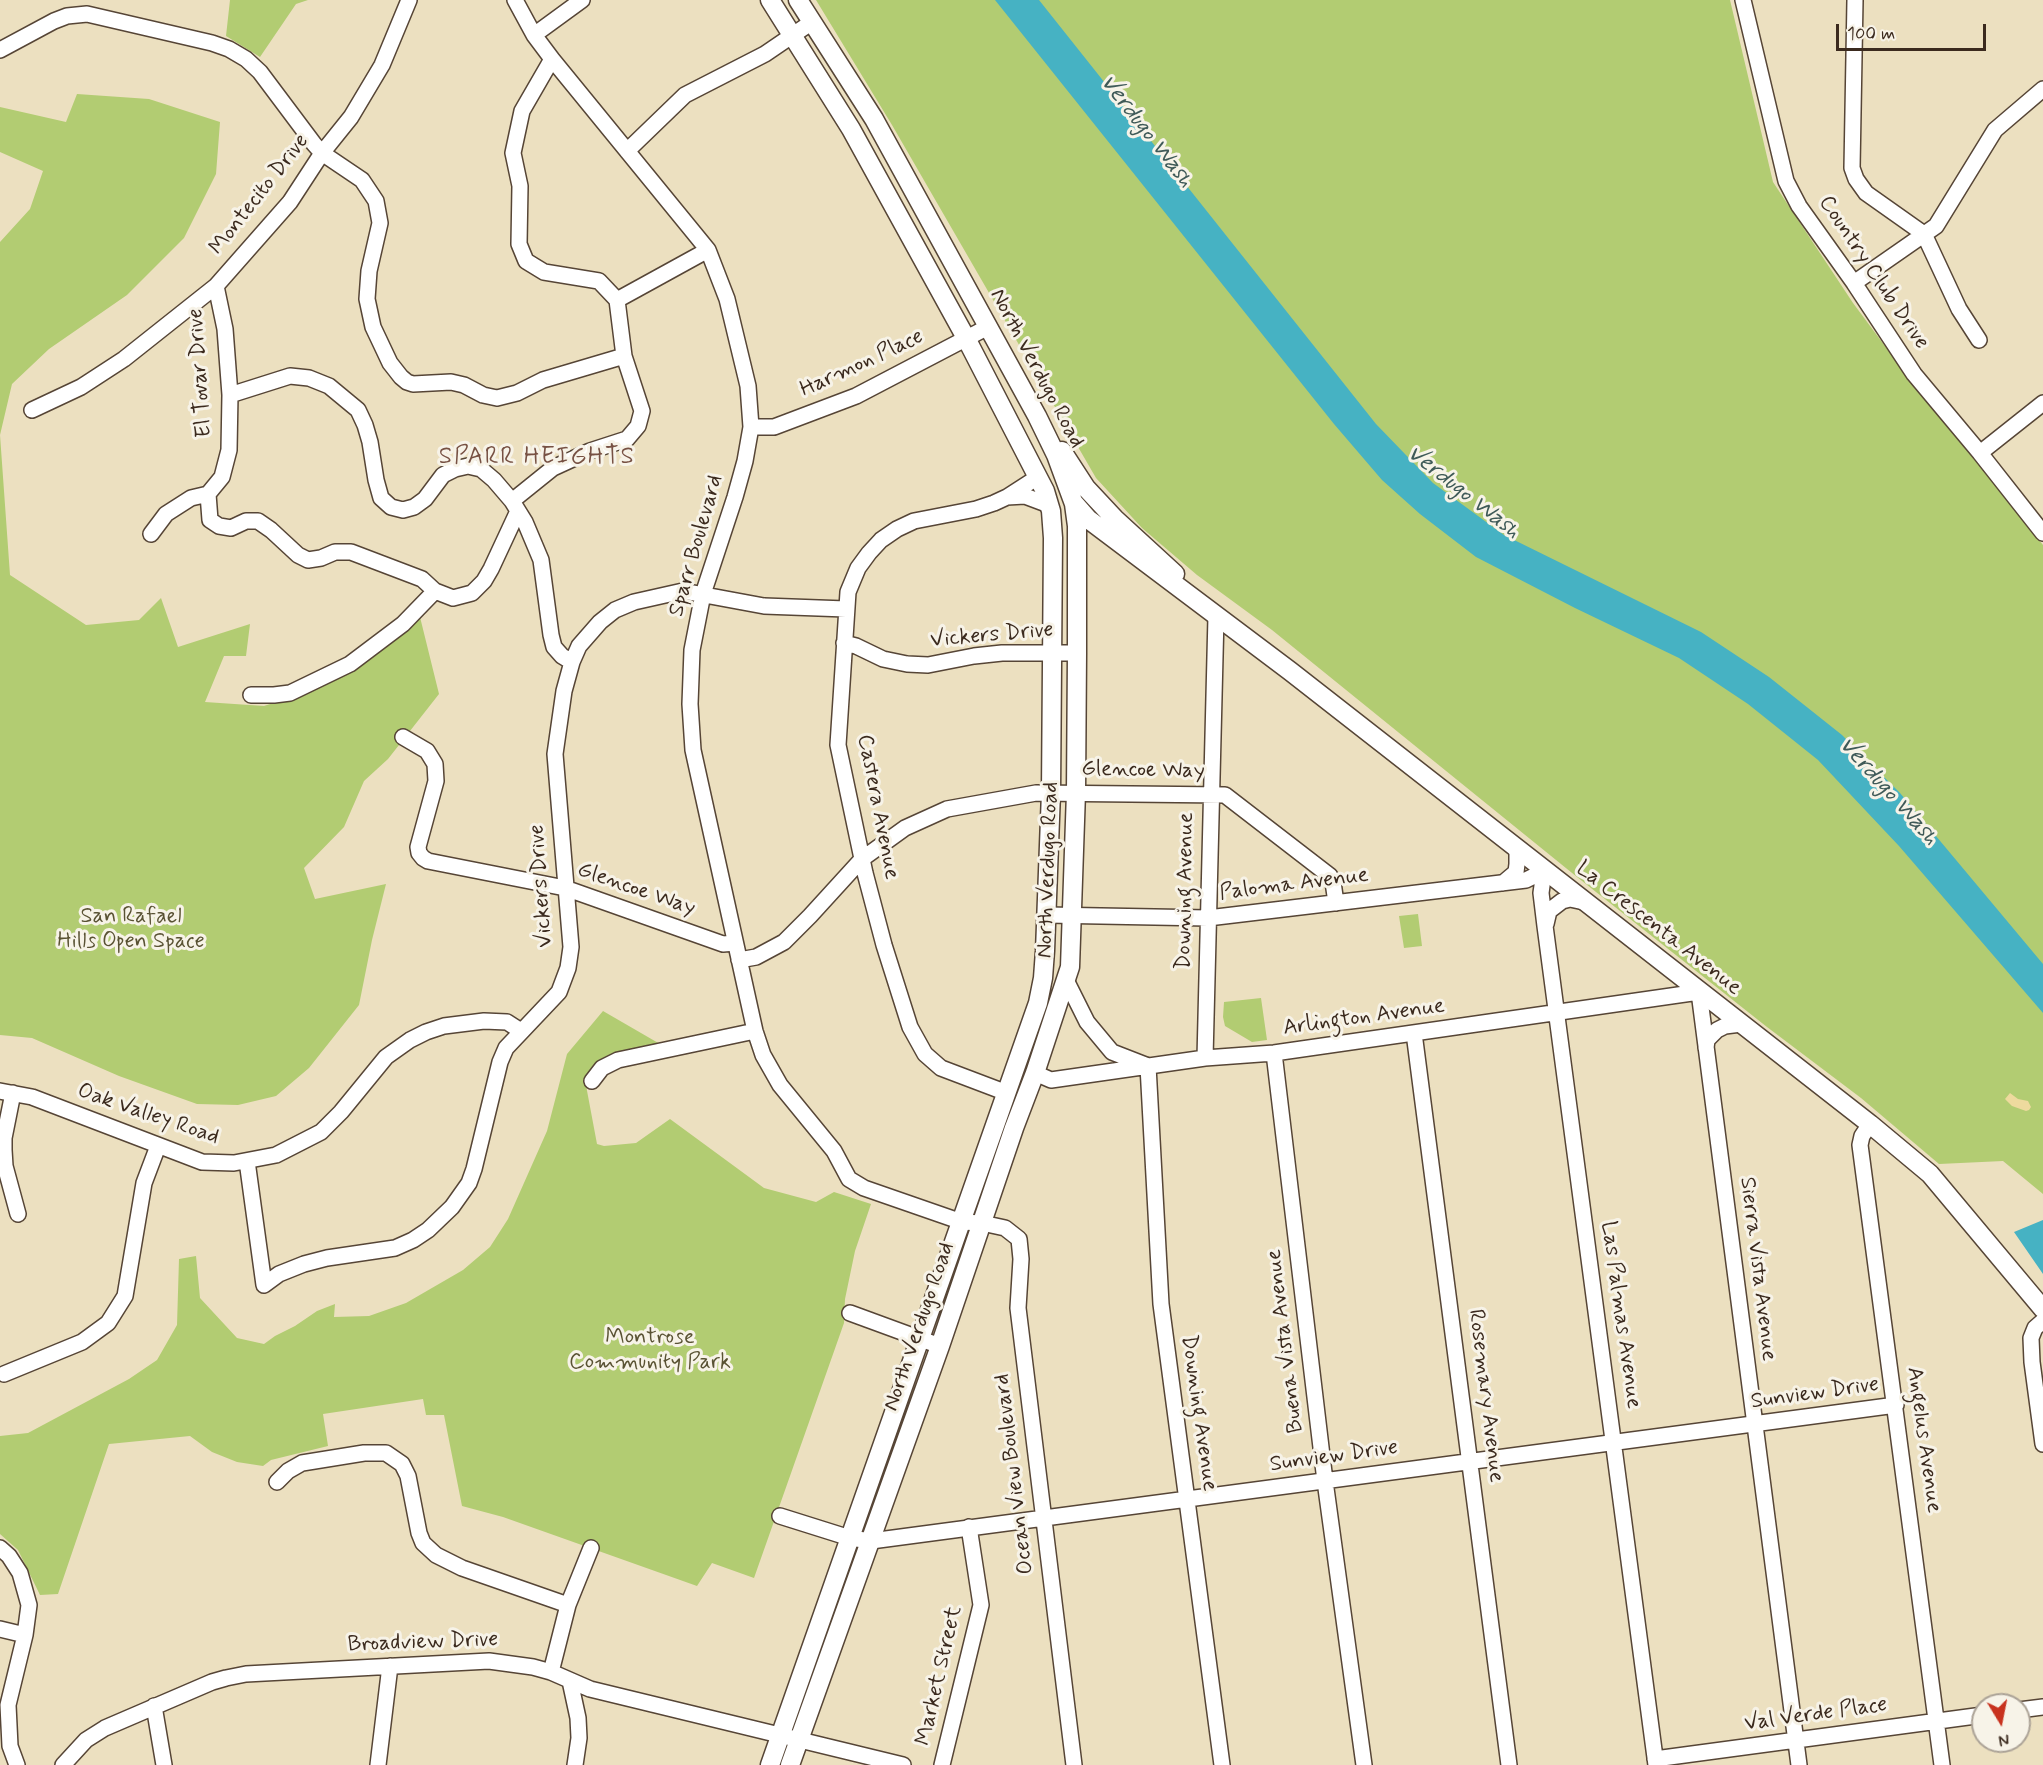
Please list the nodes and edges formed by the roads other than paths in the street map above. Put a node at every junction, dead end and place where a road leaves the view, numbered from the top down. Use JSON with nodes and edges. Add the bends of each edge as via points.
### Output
{"nodes":[{"id":1,"x":409,"y":0,"type":"edge"},
{"id":2,"x":515,"y":0,"type":"edge"},
{"id":3,"x":582,"y":0,"type":"edge"},
{"id":4,"x":770,"y":0,"type":"edge"},
{"id":5,"x":798,"y":0,"type":"edge"},
{"id":6,"x":1743,"y":0,"type":"edge"},
{"id":7,"x":1855,"y":0,"type":"edge"},
{"id":8,"x":812,"y":22,"type":"junction"},
{"id":9,"x":534,"y":35,"type":"junction"},
{"id":10,"x":791,"y":35,"type":"junction"},
{"id":11,"x":0,"y":50,"type":"edge"},
{"id":12,"x":552,"y":59,"type":"junction"},
{"id":13,"x":2043,"y":89,"type":"edge"},
{"id":14,"x":627,"y":151,"type":"junction"},
{"id":15,"x":322,"y":153,"type":"junction"},
{"id":16,"x":1924,"y":234,"type":"junction"},
{"id":17,"x":708,"y":250,"type":"junction"},
{"id":18,"x":1854,"y":283,"type":"junction"},
{"id":19,"x":216,"y":286,"type":"junction"},
{"id":20,"x":618,"y":300,"type":"junction"},
{"id":21,"x":988,"y":327,"type":"junction"},
{"id":22,"x":966,"y":338,"type":"junction"},
{"id":23,"x":1978,"y":340,"type":"dead end"},
{"id":24,"x":624,"y":356,"type":"junction"},
{"id":25,"x":230,"y":395,"type":"junction"},
{"id":26,"x":2043,"y":403,"type":"edge"},
{"id":27,"x":32,"y":410,"type":"dead end"},
{"id":28,"x":1037,"y":416,"type":"junction"},
{"id":29,"x":1010,"y":425,"type":"junction"},
{"id":30,"x":751,"y":427,"type":"junction"},
{"id":31,"x":1980,"y":453,"type":"junction"},
{"id":32,"x":1038,"y":477,"type":"junction"},
{"id":33,"x":208,"y":494,"type":"junction"},
{"id":34,"x":1007,"y":497,"type":"junction"},
{"id":35,"x":1074,"y":504,"type":"junction"},
{"id":36,"x":1049,"y":505,"type":"junction"},
{"id":37,"x":515,"y":506,"type":"junction"},
{"id":38,"x":2043,"y":533,"type":"edge"},
{"id":39,"x":151,"y":534,"type":"dead end"},
{"id":40,"x":435,"y":591,"type":"junction"},
{"id":41,"x":703,"y":594,"type":"junction"},
{"id":42,"x":846,"y":609,"type":"junction"},
{"id":43,"x":1216,"y":616,"type":"junction"},
{"id":44,"x":844,"y":643,"type":"junction"},
{"id":45,"x":1052,"y":653,"type":"junction"},
{"id":46,"x":1077,"y":653,"type":"junction"},
{"id":47,"x":572,"y":662,"type":"junction"},
{"id":48,"x":251,"y":695,"type":"dead end"},
{"id":49,"x":403,"y":737,"type":"dead end"},
{"id":50,"x":1052,"y":792,"type":"junction"},
{"id":51,"x":1076,"y":792,"type":"junction"},
{"id":52,"x":1211,"y":794,"type":"junction"},
{"id":53,"x":1516,"y":849,"type":"junction"},
{"id":54,"x":862,"y":858,"type":"junction"},
{"id":55,"x":1544,"y":871,"type":"junction"},
{"id":56,"x":1503,"y":883,"type":"junction"},
{"id":57,"x":565,"y":888,"type":"junction"},
{"id":58,"x":1584,"y":902,"type":"junction"},
{"id":59,"x":1336,"y":903,"type":"junction"},
{"id":60,"x":1047,"y":915,"type":"junction"},
{"id":61,"x":1072,"y":916,"type":"junction"},
{"id":62,"x":1208,"y":918,"type":"junction"},
{"id":63,"x":1545,"y":927,"type":"junction"},
{"id":64,"x":735,"y":943,"type":"junction"},
{"id":65,"x":739,"y":960,"type":"junction"},
{"id":66,"x":1672,"y":971,"type":"junction"},
{"id":67,"x":1066,"y":980,"type":"junction"},
{"id":68,"x":1699,"y":992,"type":"junction"},
{"id":69,"x":1658,"y":998,"type":"junction"},
{"id":70,"x":1556,"y":1012,"type":"junction"},
{"id":71,"x":1741,"y":1024,"type":"junction"},
{"id":72,"x":521,"y":1031,"type":"junction"},
{"id":73,"x":755,"y":1031,"type":"junction"},
{"id":74,"x":1414,"y":1033,"type":"junction"},
{"id":75,"x":1706,"y":1048,"type":"junction"},
{"id":76,"x":1274,"y":1053,"type":"junction"},
{"id":77,"x":1205,"y":1059,"type":"junction"},
{"id":78,"x":1148,"y":1066,"type":"junction"},
{"id":79,"x":1035,"y":1073,"type":"junction"},
{"id":80,"x":592,"y":1081,"type":"dead end"},
{"id":81,"x":7,"y":1092,"type":"edge"},
{"id":82,"x":1007,"y":1093,"type":"junction"},
{"id":83,"x":1870,"y":1124,"type":"junction"},
{"id":84,"x":158,"y":1146,"type":"junction"},
{"id":85,"x":247,"y":1161,"type":"junction"},
{"id":86,"x":849,"y":1179,"type":"joint"},
{"id":87,"x":18,"y":1214,"type":"dead end"},
{"id":88,"x":962,"y":1222,"type":"junction"},
{"id":89,"x":982,"y":1223,"type":"junction"},
{"id":90,"x":2043,"y":1309,"type":"edge"},
{"id":91,"x":850,"y":1313,"type":"dead end"},
{"id":92,"x":2043,"y":1321,"type":"edge"},
{"id":93,"x":921,"y":1338,"type":"junction"},
{"id":94,"x":940,"y":1346,"type":"junction"},
{"id":95,"x":4,"y":1374,"type":"dead end"},
{"id":96,"x":1896,"y":1405,"type":"junction"},
{"id":97,"x":1754,"y":1425,"type":"junction"},
{"id":98,"x":1614,"y":1443,"type":"junction"},
{"id":99,"x":2043,"y":1444,"type":"edge"},
{"id":100,"x":1471,"y":1462,"type":"junction"},
{"id":101,"x":1325,"y":1481,"type":"junction"},
{"id":102,"x":277,"y":1482,"type":"dead end"},
{"id":103,"x":1187,"y":1499,"type":"junction"},
{"id":104,"x":780,"y":1516,"type":"dead end"},
{"id":105,"x":1042,"y":1516,"type":"junction"},
{"id":106,"x":969,"y":1527,"type":"junction"},
{"id":107,"x":850,"y":1538,"type":"junction"},
{"id":108,"x":870,"y":1540,"type":"junction"},
{"id":109,"x":0,"y":1548,"type":"edge"},
{"id":110,"x":591,"y":1548,"type":"dead end"},
{"id":111,"x":568,"y":1605,"type":"junction"},
{"id":112,"x":0,"y":1629,"type":"edge"},
{"id":113,"x":25,"y":1635,"type":"junction"},
{"id":114,"x":390,"y":1666,"type":"junction"},
{"id":115,"x":551,"y":1672,"type":"junction"},
{"id":116,"x":570,"y":1681,"type":"junction"},
{"id":117,"x":154,"y":1706,"type":"junction"},
{"id":118,"x":1971,"y":1717,"type":"edge"},
{"id":119,"x":1937,"y":1721,"type":"junction"},
{"id":120,"x":780,"y":1736,"type":"junction"},
{"id":121,"x":800,"y":1741,"type":"junction"},
{"id":122,"x":1796,"y":1741,"type":"junction"},
{"id":123,"x":1656,"y":1762,"type":"edge"},
{"id":124,"x":17,"y":1765,"type":"edge"},
{"id":125,"x":63,"y":1765,"type":"edge"},
{"id":126,"x":164,"y":1765,"type":"edge"},
{"id":127,"x":378,"y":1765,"type":"edge"},
{"id":128,"x":575,"y":1765,"type":"edge"},
{"id":129,"x":770,"y":1765,"type":"edge"},
{"id":130,"x":790,"y":1765,"type":"edge"},
{"id":131,"x":903,"y":1765,"type":"edge"},
{"id":132,"x":942,"y":1765,"type":"edge"},
{"id":133,"x":1074,"y":1765,"type":"edge"},
{"id":134,"x":1222,"y":1765,"type":"edge"},
{"id":135,"x":1364,"y":1765,"type":"edge"},
{"id":136,"x":1509,"y":1765,"type":"edge"},
{"id":137,"x":1799,"y":1765,"type":"edge"},
{"id":138,"x":1942,"y":1765,"type":"edge"}],
"edges":[{"from":1,"to":15,"type":"street","name":"Montecito Drive","via":[[368,91]]},
{"from":2,"to":9,"type":"street","name":"Sparr Boulevard"},
{"from":3,"to":9,"type":"street"},
{"from":4,"to":10,"type":"main road","name":"North Verdugo Road"},
{"from":5,"to":8,"type":"main road","name":"North Verdugo Road"},
{"from":6,"to":18,"type":"street","name":"Country Club Drive","via":[[1786,181],[1799,206]]},
{"from":7,"to":16,"type":"street","via":[[1852,168],[1866,193]]},
{"from":8,"to":10,"type":"street"},
{"from":8,"to":21,"type":"main road","name":"North Verdugo Road","via":[[874,119]]},
{"from":9,"to":12,"type":"street","name":"Sparr Boulevard"},
{"from":10,"to":14,"type":"street","via":[[765,54],[685,95]]},
{"from":10,"to":22,"type":"main road","name":"North Verdugo Road","via":[[851,129]]},
{"from":11,"to":15,"type":"street","via":[[54,21],[77,14],[119,20],[218,45],[246,59],[260,72]]},
{"from":12,"to":14,"type":"street","name":"Sparr Boulevard"},
{"from":12,"to":20,"type":"street","via":[[522,111],[513,153],[520,186],[519,244],[526,261],[544,272],[599,280]]},
{"from":13,"to":16,"type":"street","via":[[1995,129],[1936,226]]},
{"from":14,"to":17,"type":"street","name":"Sparr Boulevard"},
{"from":15,"to":19,"type":"street","name":"Montecito Drive","via":[[290,202]]},
{"from":15,"to":24,"type":"street","via":[[362,180],[378,207],[380,223],[367,299],[373,327],[401,377],[413,384],[451,382],[497,398]]},
{"from":16,"to":18,"type":"street"},
{"from":16,"to":23,"type":"street"},
{"from":17,"to":20,"type":"street"},
{"from":17,"to":30,"type":"street","name":"Sparr Boulevard","via":[[728,299],[741,351]]},
{"from":18,"to":31,"type":"street","name":"Country Club Drive","via":[[1914,374]]},
{"from":19,"to":25,"type":"street","name":"El Tovar Drive","via":[[225,330]]},
{"from":19,"to":27,"type":"street","name":"Montecito Drive","via":[[124,359],[81,387]]},
{"from":20,"to":24,"type":"street"},
{"from":21,"to":22,"type":"street","name":"Harmon Place"},
{"from":21,"to":28,"type":"main road","name":"North Verdugo Road"},
{"from":22,"to":29,"type":"main road","name":"North Verdugo Road"},
{"from":22,"to":30,"type":"street","name":"Harmon Place","via":[[856,396],[781,425]]},
{"from":24,"to":37,"type":"street","via":[[642,408],[632,435],[553,468]]},
{"from":25,"to":33,"type":"street","name":"El Tovar Drive","via":[[229,450],[222,477]]},
{"from":25,"to":37,"type":"street","via":[[290,376],[328,386],[358,410],[370,442],[381,498],[391,507],[414,507],[443,475],[468,466],[481,469],[494,480]]},
{"from":26,"to":31,"type":"street"},
{"from":28,"to":35,"type":"main road","name":"North Verdugo Road"},
{"from":28,"to":43,"type":"main road","name":"La Crescenta Avenue","via":[[1086,488]]},
{"from":29,"to":32,"type":"main road","name":"North Verdugo Road"},
{"from":29,"to":35,"type":"main road","name":"La Crescenta Avenue"},
{"from":30,"to":41,"type":"street","name":"Sparr Boulevard","via":[[735,497]]},
{"from":31,"to":38,"type":"street","name":"Country Club Drive"},
{"from":32,"to":34,"type":"street","name":"Castera Avenue"},
{"from":32,"to":36,"type":"main road","name":"North Verdugo Road"},
{"from":33,"to":39,"type":"street","via":[[190,498],[166,514]]},
{"from":33,"to":40,"type":"street","via":[[210,520],[219,526],[231,528],[246,521],[258,521],[308,560],[351,552],[423,579]]},
{"from":34,"to":36,"type":"street","name":"Castera Avenue","via":[[1025,496]]},
{"from":34,"to":42,"type":"street","name":"Castera Avenue","via":[[976,509],[914,521],[881,540],[858,568]]},
{"from":35,"to":43,"type":"main road","name":"La Crescenta Avenue","via":[[1088,519]]},
{"from":35,"to":46,"type":"main road","name":"North Verdugo Road"},
{"from":36,"to":45,"type":"main road","name":"North Verdugo Road","via":[[1053,538]]},
{"from":37,"to":40,"type":"street","via":[[484,581],[472,593],[453,598]]},
{"from":37,"to":47,"type":"street","via":[[541,560],[554,647]]},
{"from":40,"to":48,"type":"street","via":[[403,624],[350,664],[290,693]]},
{"from":41,"to":42,"type":"street","name":"Vickers Drive","via":[[764,606]]},
{"from":41,"to":47,"type":"street","name":"Vickers Drive","via":[[683,591],[615,610],[588,634]]},
{"from":41,"to":64,"type":"street","name":"Sparr Boulevard","via":[[692,650],[693,750]]},
{"from":42,"to":44,"type":"street","name":"Castera Avenue"},
{"from":43,"to":52,"type":"street","name":"Downing Avenue"},
{"from":43,"to":53,"type":"main road","name":"La Crescenta Avenue"},
{"from":44,"to":45,"type":"street","name":"Vickers Drive","via":[[907,664],[928,665],[993,654]]},
{"from":44,"to":54,"type":"street","name":"Castera Avenue","via":[[838,745]]},
{"from":45,"to":46,"type":"street","name":"Vickers Drive"},
{"from":45,"to":50,"type":"main road","name":"North Verdugo Road"},
{"from":46,"to":51,"type":"main road","name":"North Verdugo Road"},
{"from":47,"to":57,"type":"street","name":"Vickers Drive","via":[[555,754]]},
{"from":49,"to":57,"type":"street","name":"Glencoe Way","via":[[427,751],[437,773],[419,853],[428,861]]},
{"from":50,"to":51,"type":"street","name":"Glencoe Way"},
{"from":50,"to":54,"type":"street","name":"Glencoe Way","via":[[947,809],[905,828]]},
{"from":50,"to":60,"type":"main road","name":"North Verdugo Road"},
{"from":51,"to":52,"type":"street","name":"Glencoe Way"},
{"from":51,"to":61,"type":"main road","name":"North Verdugo Road"},
{"from":52,"to":59,"type":"street","name":"Glencoe Way","via":[[1228,796],[1324,871],[1333,882]]},
{"from":52,"to":62,"type":"street","name":"Downing Avenue"},
{"from":53,"to":55,"type":"main road","name":"La Crescenta Avenue"},
{"from":53,"to":56,"type":"street","via":[[1516,872]]},
{"from":54,"to":65,"type":"street","name":"Glencoe Way","via":[[784,942],[756,957]]},
{"from":54,"to":82,"type":"street","name":"Castera Avenue","via":[[884,945],[918,1042],[940,1068]]},
{"from":55,"to":56,"type":"street","name":"Paloma Avenue","via":[[1526,880]]},
{"from":55,"to":58,"type":"main road","name":"La Crescenta Avenue"},
{"from":55,"to":63,"type":"street","name":"Las Palmas Avenue","via":[[1541,882]]},
{"from":56,"to":59,"type":"street","name":"Paloma Avenue"},
{"from":57,"to":64,"type":"street","name":"Glencoe Way","via":[[723,944]]},
{"from":57,"to":72,"type":"street","name":"Vickers Drive","via":[[571,947],[568,968],[559,992]]},
{"from":58,"to":63,"type":"street","via":[[1570,899],[1554,906],[1548,910]]},
{"from":58,"to":66,"type":"main road","name":"La Crescenta Avenue"},
{"from":59,"to":62,"type":"street","name":"Paloma Avenue"},
{"from":60,"to":61,"type":"street","name":"Paloma Avenue"},
{"from":60,"to":82,"type":"main road","name":"North Verdugo Road","via":[[1038,1004]]},
{"from":61,"to":62,"type":"street","name":"Paloma Avenue"},
{"from":61,"to":67,"type":"main road","name":"North Verdugo Road"},
{"from":62,"to":77,"type":"street","name":"Downing Avenue"},
{"from":63,"to":70,"type":"street","name":"Las Palmas Avenue"},
{"from":64,"to":65,"type":"street","name":"Sparr Boulevard"},
{"from":65,"to":73,"type":"street","name":"Sparr Boulevard"},
{"from":66,"to":68,"type":"main road","name":"La Crescenta Avenue"},
{"from":66,"to":69,"type":"street","via":[[1667,992]]},
{"from":67,"to":78,"type":"street","via":[[1087,1022],[1113,1052]]},
{"from":67,"to":79,"type":"main road","name":"North Verdugo Road"},
{"from":68,"to":69,"type":"street","name":"Arlington Avenue"},
{"from":68,"to":71,"type":"main road","name":"La Crescenta Avenue"},
{"from":68,"to":75,"type":"street","name":"Sierra Vista Avenue"},
{"from":69,"to":70,"type":"street","name":"Arlington Avenue"},
{"from":70,"to":74,"type":"street","name":"Arlington Avenue"},
{"from":70,"to":98,"type":"street","name":"Las Palmas Avenue"},
{"from":71,"to":75,"type":"street","via":[[1717,1030],[1707,1040]]},
{"from":71,"to":83,"type":"main road","name":"La Crescenta Avenue"},
{"from":72,"to":85,"type":"street","name":"Oak Valley Road","via":[[507,1022],[464,1022],[410,1040],[386,1057],[321,1132],[276,1155]]},
{"from":72,"to":85,"type":"street","name":"Vickers Drive","via":[[500,1062],[469,1183],[452,1207],[413,1240],[395,1248],[304,1264],[264,1285]]},
{"from":73,"to":80,"type":"street","via":[[618,1060],[602,1068]]},
{"from":73,"to":86,"type":"street","name":"Sparr Boulevard","via":[[763,1055],[780,1084],[834,1151]]},
{"from":74,"to":76,"type":"street","name":"Arlington Avenue"},
{"from":74,"to":100,"type":"street","name":"Rosemary Avenue"},
{"from":75,"to":97,"type":"street","name":"Sierra Vista Avenue"},
{"from":76,"to":77,"type":"street","name":"Arlington Avenue"},
{"from":76,"to":101,"type":"street","name":"Buena Vista Avenue"},
{"from":77,"to":78,"type":"street","name":"Arlington Avenue"},
{"from":78,"to":79,"type":"street","name":"Arlington Avenue","via":[[1051,1080]]},
{"from":78,"to":103,"type":"street","name":"Downing Avenue","via":[[1161,1305]]},
{"from":79,"to":89,"type":"main road","name":"North Verdugo Road"},
{"from":81,"to":84,"type":"street","name":"Oak Valley Road","via":[[32,1097]]},
{"from":81,"to":87,"type":"street","via":[[5,1166]]},
{"from":82,"to":88,"type":"main road","name":"North Verdugo Road"},
{"from":83,"to":90,"type":"main road","name":"La Crescenta Avenue","via":[[1930,1174]]},
{"from":83,"to":96,"type":"street","name":"Angelus Avenue","via":[[1860,1145]]},
{"from":84,"to":85,"type":"street","name":"Oak Valley Road","via":[[202,1162]]},
{"from":84,"to":95,"type":"street","via":[[144,1184],[125,1296],[108,1323],[82,1341]]},
{"from":86,"to":88,"type":"street","name":"Ocean View Boulevard","via":[[864,1188]]},
{"from":88,"to":89,"type":"street","name":"Ocean View Boulevard"},
{"from":88,"to":93,"type":"main road","name":"North Verdugo Road"},
{"from":89,"to":94,"type":"main road","name":"North Verdugo Road"},
{"from":89,"to":105,"type":"street","name":"Ocean View Boulevard","via":[[1005,1228],[1019,1239],[1022,1249],[1018,1308]]},
{"from":91,"to":93,"type":"street"},
{"from":92,"to":99,"type":"street","via":[[2031,1338]]},
{"from":93,"to":94,"type":"street"},
{"from":93,"to":107,"type":"main road","name":"North Verdugo Road"},
{"from":94,"to":108,"type":"main road","name":"North Verdugo Road"},
{"from":96,"to":97,"type":"street","name":"Sunview Drive"},
{"from":96,"to":119,"type":"street","name":"Angelus Avenue"},
{"from":97,"to":98,"type":"street","name":"Sunview Drive"},
{"from":97,"to":122,"type":"street","name":"Sierra Vista Avenue"},
{"from":98,"to":100,"type":"street","name":"Sunview Drive"},
{"from":98,"to":123,"type":"street","name":"Las Palmas Avenue"},
{"from":100,"to":101,"type":"street","name":"Sunview Drive"},
{"from":100,"to":136,"type":"street","name":"Rosemary Avenue"},
{"from":101,"to":103,"type":"street","name":"Sunview Drive"},
{"from":101,"to":135,"type":"street","name":"Buena Vista Avenue"},
{"from":102,"to":111,"type":"street","via":[[302,1463],[386,1453],[402,1464],[408,1476],[419,1533],[436,1555]]},
{"from":103,"to":105,"type":"street","name":"Sunview Drive"},
{"from":103,"to":134,"type":"street","name":"Downing Avenue"},
{"from":104,"to":107,"type":"street","name":"Sunview Drive"},
{"from":105,"to":106,"type":"street","name":"Sunview Drive"},
{"from":105,"to":133,"type":"street","name":"Ocean View Boulevard"},
{"from":106,"to":108,"type":"street","name":"Sunview Drive"},
{"from":106,"to":132,"type":"street","name":"Market Street","via":[[981,1605]]},
{"from":107,"to":108,"type":"street","name":"Sunview Drive"},
{"from":107,"to":120,"type":"main road","name":"North Verdugo Road"},
{"from":108,"to":121,"type":"main road","name":"North Verdugo Road"},
{"from":109,"to":113,"type":"street","via":[[20,1573],[27,1593]]},
{"from":110,"to":111,"type":"street"},
{"from":111,"to":115,"type":"street"},
{"from":112,"to":113,"type":"street"},
{"from":113,"to":124,"type":"street","via":[[8,1705],[10,1746]]},
{"from":114,"to":115,"type":"street","name":"Broadview Drive","via":[[489,1661]]},
{"from":114,"to":117,"type":"street","name":"Broadview Drive","via":[[246,1674],[212,1682]]},
{"from":114,"to":127,"type":"street"},
{"from":115,"to":116,"type":"street","name":"Broadview Drive"},
{"from":116,"to":120,"type":"street","name":"Broadview Drive"},
{"from":116,"to":128,"type":"street","via":[[578,1718]]},
{"from":117,"to":125,"type":"street","name":"Broadview Drive","via":[[86,1740]]},
{"from":117,"to":126,"type":"street"},
{"from":118,"to":119,"type":"street","name":"Val Verde Place"},
{"from":119,"to":122,"type":"street","name":"Val Verde Place"},
{"from":119,"to":138,"type":"street","name":"Angelus Avenue"},
{"from":120,"to":121,"type":"street","name":"Broadview Drive"},
{"from":120,"to":129,"type":"main road","name":"North Verdugo Road"},
{"from":121,"to":130,"type":"main road","name":"North Verdugo Road"},
{"from":121,"to":131,"type":"street","name":"Broadview Drive"},
{"from":122,"to":123,"type":"street","name":"Val Verde Place"},
{"from":122,"to":137,"type":"street","name":"Sierra Vista Avenue"}]}
